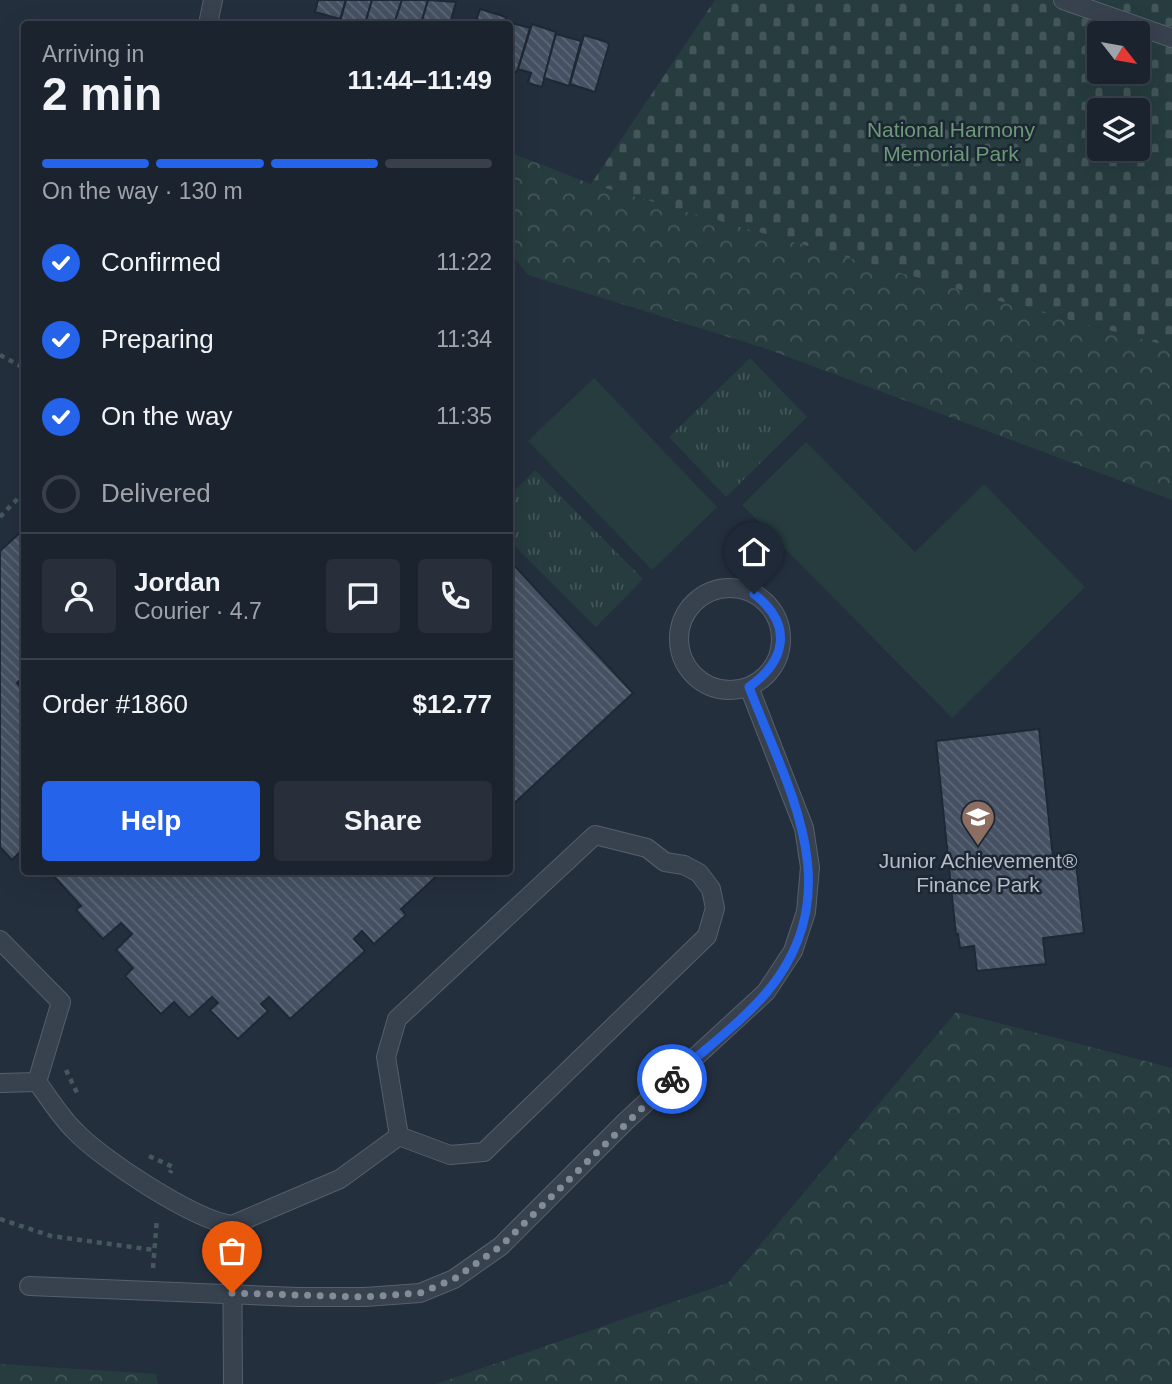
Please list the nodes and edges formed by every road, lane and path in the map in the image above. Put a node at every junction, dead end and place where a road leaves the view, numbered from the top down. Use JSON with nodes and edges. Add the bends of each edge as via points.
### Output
{"nodes":[{"id":1,"x":213,"y":0,"type":"edge"},
{"id":2,"x":1063,"y":0,"type":"edge"},
{"id":3,"x":209,"y":21,"type":"edge"},
{"id":4,"x":1172,"y":38,"type":"edge"},
{"id":5,"x":0,"y":355,"type":"edge"},
{"id":6,"x":21,"y":366,"type":"edge"},
{"id":7,"x":21,"y":495,"type":"edge"},
{"id":8,"x":0,"y":517,"type":"edge"},
{"id":9,"x":749,"y":687,"type":"junction"},
{"id":10,"x":0,"y":940,"type":"edge"},
{"id":11,"x":65,"y":1067,"type":"dead end"},
{"id":12,"x":37,"y":1082,"type":"junction"},
{"id":13,"x":0,"y":1083,"type":"edge"},
{"id":14,"x":88,"y":1107,"type":"dead end"},
{"id":15,"x":400,"y":1136,"type":"junction"},
{"id":16,"x":137,"y":1151,"type":"dead end"},
{"id":17,"x":160,"y":1192,"type":"junction"},
{"id":18,"x":0,"y":1219,"type":"edge"},
{"id":19,"x":232,"y":1225,"type":"junction"},
{"id":20,"x":154,"y":1250,"type":"junction"},
{"id":21,"x":29,"y":1286,"type":"dead end"},
{"id":22,"x":152,"y":1290,"type":"junction"},
{"id":23,"x":232,"y":1293,"type":"junction"},
{"id":24,"x":233,"y":1384,"type":"edge"}],
"edges":[{"from":1,"to":3,"type":"lane"},
{"from":2,"to":4,"type":"lane"},
{"from":5,"to":6,"type":"path"},
{"from":7,"to":8,"type":"path"},
{"from":9,"to":9,"type":"lane","via":[[768,673],[777,658],[778,620],[754,594],[719,588],[700,597],[688,610],[679,632],[680,649],[691,673],[705,684],[731,690]]},
{"from":9,"to":23,"type":"lane","via":[[804,828],[810,867],[806,912],[793,951],[766,992],[627,1120],[501,1246],[454,1279],[420,1293],[365,1297]]},
{"from":10,"to":12,"type":"lane","via":[[61,1002]]},
{"from":11,"to":14,"type":"path"},
{"from":12,"to":13,"type":"lane"},
{"from":12,"to":17,"type":"lane","via":[[74,1130]]},
{"from":15,"to":15,"type":"lane","via":[[386,1057],[397,1019],[595,835],[647,848],[665,862],[684,864],[699,873],[711,889],[715,908],[707,936],[484,1152],[450,1155]]},
{"from":15,"to":19,"type":"lane","via":[[340,1179]]},
{"from":16,"to":17,"type":"path","via":[[173,1167]]},
{"from":17,"to":19,"type":"lane","via":[[221,1224]]},
{"from":17,"to":20,"type":"path"},
{"from":18,"to":20,"type":"path","via":[[51,1236]]},
{"from":19,"to":23,"type":"lane"},
{"from":20,"to":22,"type":"path"},
{"from":21,"to":22,"type":"lane"},
{"from":22,"to":23,"type":"lane"},
{"from":23,"to":24,"type":"lane"}]}
